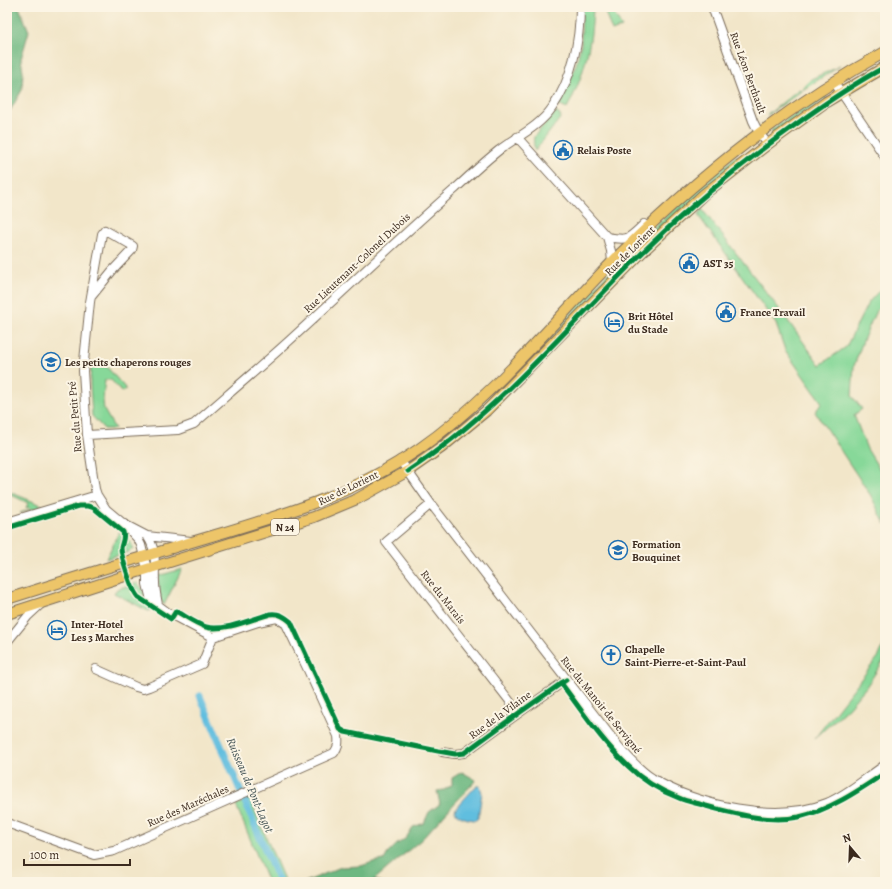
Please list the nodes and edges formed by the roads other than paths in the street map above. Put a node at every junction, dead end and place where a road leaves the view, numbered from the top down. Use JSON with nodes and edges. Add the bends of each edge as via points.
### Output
{"nodes":[{"id":1,"x":580,"y":7,"type":"edge"},
{"id":2,"x":712,"y":7,"type":"edge"},
{"id":3,"x":885,"y":52,"type":"edge"},
{"id":4,"x":885,"y":67,"type":"edge"},
{"id":5,"x":834,"y":82,"type":"junction"},
{"id":6,"x":841,"y":93,"type":"junction"},
{"id":7,"x":759,"y":133,"type":"junction"},
{"id":8,"x":517,"y":137,"type":"junction"},
{"id":9,"x":768,"y":144,"type":"junction"},
{"id":10,"x":885,"y":157,"type":"edge"},
{"id":11,"x":673,"y":203,"type":"junction"},
{"id":12,"x":607,"y":237,"type":"junction"},
{"id":13,"x":622,"y":252,"type":"junction"},
{"id":14,"x":612,"y":263,"type":"junction"},
{"id":15,"x":626,"y":269,"type":"junction"},
{"id":16,"x":91,"y":297,"type":"junction"},
{"id":17,"x":514,"y":367,"type":"junction"},
{"id":18,"x":520,"y":377,"type":"junction"},
{"id":19,"x":88,"y":435,"type":"junction"},
{"id":20,"x":400,"y":460,"type":"junction"},
{"id":21,"x":408,"y":471,"type":"junction"},
{"id":22,"x":97,"y":495,"type":"junction"},
{"id":23,"x":432,"y":504,"type":"junction"},
{"id":24,"x":288,"y":513,"type":"junction"},
{"id":25,"x":7,"y":522,"type":"edge"},
{"id":26,"x":124,"y":524,"type":"junction"},
{"id":27,"x":292,"y":524,"type":"junction"},
{"id":28,"x":147,"y":536,"type":"junction"},
{"id":29,"x":196,"y":541,"type":"junction"},
{"id":30,"x":155,"y":553,"type":"junction"},
{"id":31,"x":144,"y":556,"type":"junction"},
{"id":32,"x":151,"y":568,"type":"junction"},
{"id":33,"x":7,"y":599,"type":"edge"},
{"id":34,"x":42,"y":603,"type":"junction"},
{"id":35,"x":7,"y":614,"type":"edge"},
{"id":36,"x":213,"y":637,"type":"junction"},
{"id":37,"x":7,"y":642,"type":"edge"},
{"id":38,"x":96,"y":669,"type":"dead end"},
{"id":39,"x":566,"y":680,"type":"junction"},
{"id":40,"x":519,"y":712,"type":"junction"},
{"id":41,"x":442,"y":752,"type":"dead end"},
{"id":42,"x":885,"y":765,"type":"edge"},
{"id":43,"x":7,"y":823,"type":"edge"}],
"edges":[{"from":1,"to":8,"type":"street","name":"Rue Lieutenant-Colonel Dubois","via":[[577,48],[567,80],[552,108],[534,127]]},
{"from":2,"to":7,"type":"street","name":"Rue Léon Berthault"},
{"from":3,"to":5,"type":"main road","name":"Rue de Lorient","number":"N 24"},
{"from":4,"to":6,"type":"main road","name":"Rue de Lorient","number":"N 24"},
{"from":5,"to":6,"type":"street"},
{"from":5,"to":7,"type":"main road","name":"Rue de Lorient","number":"N 24"},
{"from":6,"to":9,"type":"main road","name":"Rue de Lorient","number":"N 24"},
{"from":6,"to":10,"type":"street"},
{"from":7,"to":9,"type":"street","name":"Rue Léon Berthault"},
{"from":7,"to":11,"type":"main road","name":"Rue de Lorient","number":"N 24"},
{"from":8,"to":12,"type":"street"},
{"from":8,"to":19,"type":"street","name":"Rue Lieutenant-Colonel Dubois","via":[[422,218],[289,341],[194,424],[178,430]]},
{"from":9,"to":15,"type":"main road","name":"Rue de Lorient","number":"N 24","via":[[703,195]]},
{"from":11,"to":12,"type":"street","name":"Rue de Lorient","via":[[665,205],[629,238],[622,240]]},
{"from":11,"to":13,"type":"main road","name":"Rue de Lorient","number":"N 24"},
{"from":12,"to":14,"type":"street"},
{"from":13,"to":14,"type":"main road","name":"Rue de Lorient","number":"N 24"},
{"from":13,"to":15,"type":"street","name":"Rue de Lorient"},
{"from":14,"to":17,"type":"main road","name":"Rue de Lorient","number":"N 24"},
{"from":15,"to":18,"type":"main road","name":"Rue de Lorient","number":"N 24"},
{"from":16,"to":16,"type":"street","name":"Rue du Petit Pré","via":[[133,246],[105,230],[102,234]]},
{"from":16,"to":19,"type":"street","name":"Rue du Petit Pré","via":[[83,371]]},
{"from":17,"to":18,"type":"street"},
{"from":17,"to":20,"type":"main road","name":"Rue de Lorient","number":"N 24","via":[[460,417]]},
{"from":18,"to":21,"type":"main road","name":"Rue de Lorient","number":"N 24","via":[[467,428]]},
{"from":19,"to":22,"type":"street","name":"Rue du Petit Pré"},
{"from":20,"to":21,"type":"street","name":"Rue du Manoir de Servigné"},
{"from":20,"to":24,"type":"main road","name":"Rue de Lorient","number":"N 24","via":[[345,490]]},
{"from":21,"to":23,"type":"street","name":"Rue du Manoir de Servigné"},
{"from":21,"to":27,"type":"main road","name":"Rue de Lorient","number":"N 24","via":[[350,502],[314,518]]},
{"from":22,"to":25,"type":"street"},
{"from":22,"to":26,"type":"street","name":"Rue du Petit Pré","via":[[111,514]]},
{"from":23,"to":39,"type":"street","name":"Rue du Manoir de Servigné"},
{"from":23,"to":40,"type":"street","name":"Rue du Marais","via":[[386,542]]},
{"from":24,"to":27,"type":"main road"},
{"from":24,"to":29,"type":"main road","name":"Rue de Lorient","number":"N 24"},
{"from":26,"to":28,"type":"street","name":"Rue du Petit Pré"},
{"from":26,"to":31,"type":"street","name":"Rue du Petit Pré","via":[[140,542]]},
{"from":27,"to":32,"type":"main road","name":"Rue de Lorient","number":"N 24"},
{"from":28,"to":29,"type":"street","name":"Rue du Petit Pré"},
{"from":28,"to":30,"type":"street"},
{"from":29,"to":30,"type":"main road","name":"Rue de Lorient","number":"N 24"},
{"from":30,"to":31,"type":"main road","name":"Rue de Lorient","number":"N 24"},
{"from":30,"to":32,"type":"street"},
{"from":31,"to":32,"type":"street"},
{"from":31,"to":33,"type":"main road","name":"Rue de Lorient","number":"N 24"},
{"from":32,"to":34,"type":"main road","name":"Rue de Lorient","number":"N 24"},
{"from":32,"to":36,"type":"street","via":[[147,584],[151,600],[170,614]]},
{"from":34,"to":35,"type":"main road","name":"Rue de Lorient","number":"N 24"},
{"from":34,"to":37,"type":"street"},
{"from":36,"to":38,"type":"street","via":[[202,664],[143,689]]},
{"from":36,"to":43,"type":"street","name":"Rue des Maréchales","via":[[277,618],[286,624],[338,736],[339,744],[334,753],[114,851],[94,855]]},
{"from":39,"to":40,"type":"street","name":"Rue de la Vilaine"},
{"from":39,"to":42,"type":"street","name":"Rue du Manoir de Servigné","via":[[619,747],[651,778],[684,795],[724,806],[778,812],[805,809],[826,803],[843,794]]},
{"from":40,"to":41,"type":"street","name":"Rue de la Vilaine","via":[[464,754]]}]}
